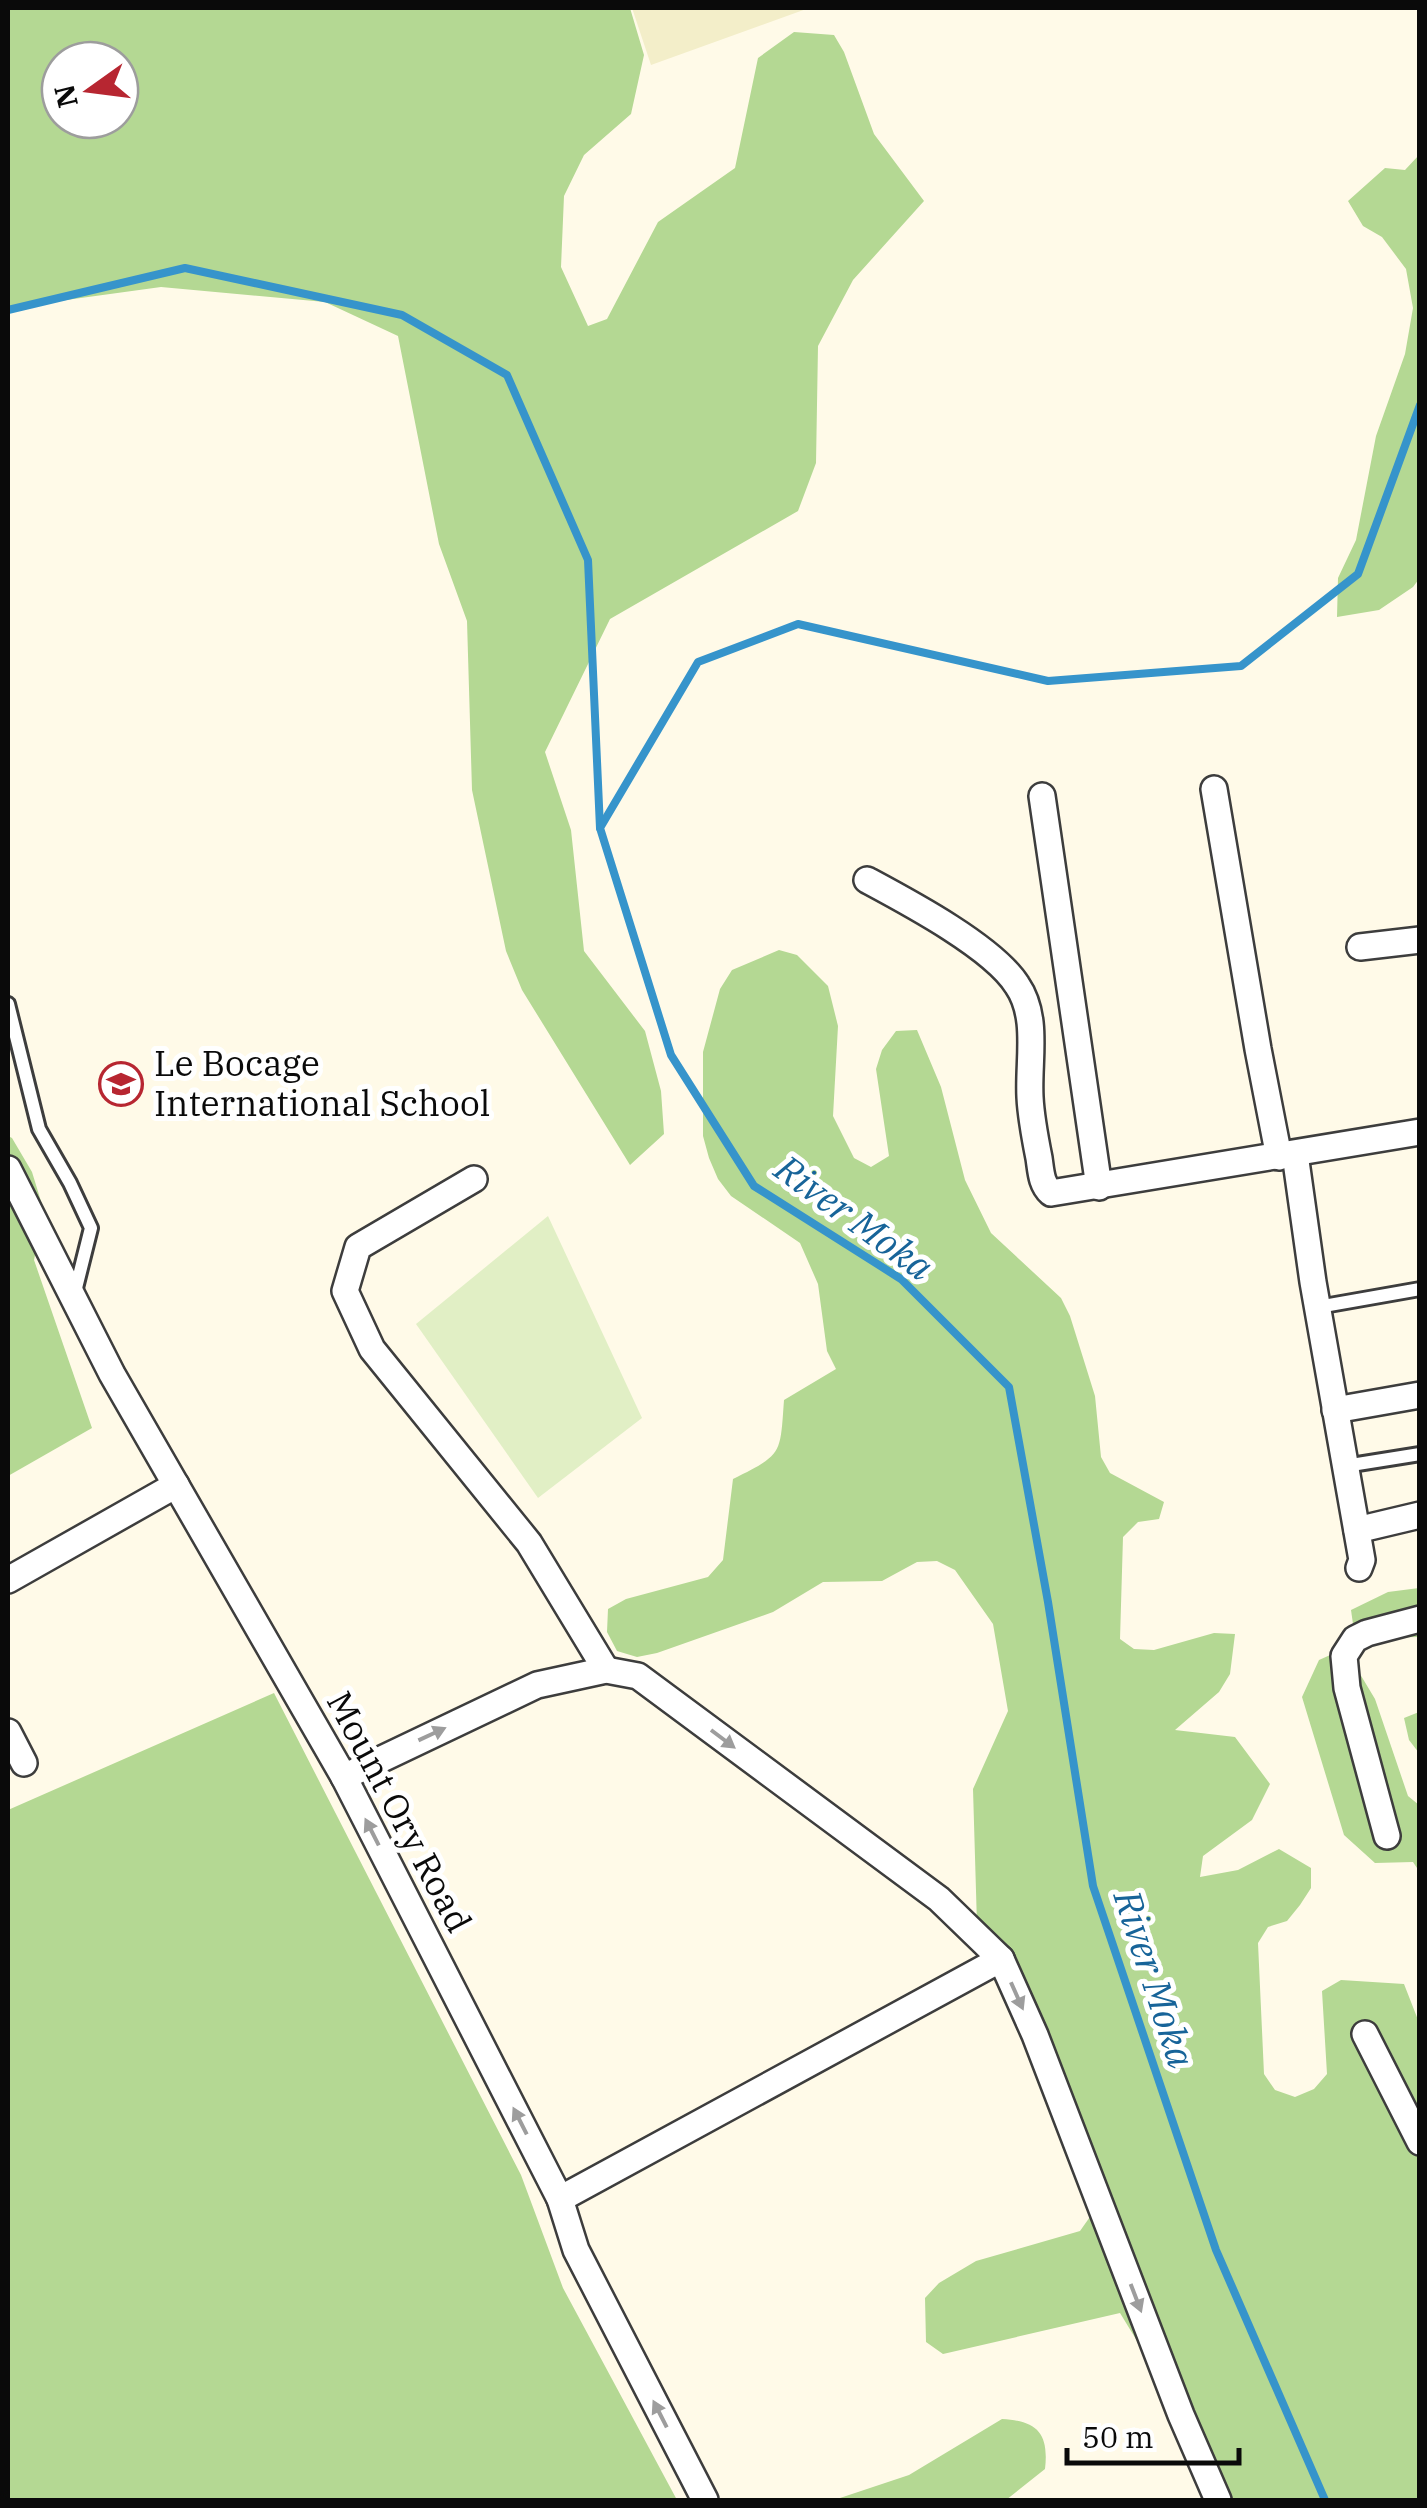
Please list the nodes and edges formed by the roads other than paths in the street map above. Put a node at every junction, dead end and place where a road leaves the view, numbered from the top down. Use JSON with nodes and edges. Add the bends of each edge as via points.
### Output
{"nodes":[{"id":1,"x":1214,"y":789,"type":"dead end"},
{"id":2,"x":1042,"y":796,"type":"dead end"},
{"id":3,"x":866,"y":880,"type":"dead end"},
{"id":4,"x":1420,"y":940,"type":"edge"},
{"id":5,"x":1360,"y":947,"type":"dead end"},
{"id":6,"x":8,"y":1004,"type":"edge"},
{"id":7,"x":1420,"y":1132,"type":"edge"},
{"id":8,"x":1287,"y":1155,"type":"junction"},
{"id":9,"x":8,"y":1169,"type":"edge"},
{"id":10,"x":474,"y":1179,"type":"dead end"},
{"id":11,"x":1099,"y":1186,"type":"junction"},
{"id":12,"x":1420,"y":1289,"type":"edge"},
{"id":13,"x":73,"y":1298,"type":"junction"},
{"id":14,"x":1318,"y":1307,"type":"junction"},
{"id":15,"x":1420,"y":1395,"type":"edge"},
{"id":16,"x":1335,"y":1410,"type":"junction"},
{"id":17,"x":1420,"y":1454,"type":"edge"},
{"id":18,"x":1345,"y":1466,"type":"junction"},
{"id":19,"x":176,"y":1485,"type":"junction"},
{"id":20,"x":1420,"y":1515,"type":"edge"},
{"id":21,"x":1356,"y":1530,"type":"junction"},
{"id":22,"x":1359,"y":1568,"type":"dead end"},
{"id":23,"x":8,"y":1580,"type":"edge"},
{"id":24,"x":1420,"y":1619,"type":"edge"},
{"id":25,"x":606,"y":1670,"type":"junction"},
{"id":26,"x":8,"y":1732,"type":"edge"},
{"id":27,"x":24,"y":1763,"type":"dead end"},
{"id":28,"x":344,"y":1777,"type":"junction"},
{"id":29,"x":1386,"y":1836,"type":"dead end"},
{"id":30,"x":1001,"y":1959,"type":"junction"},
{"id":31,"x":1365,"y":2034,"type":"dead end"},
{"id":32,"x":1420,"y":2142,"type":"edge"},
{"id":33,"x":560,"y":2200,"type":"junction"},
{"id":34,"x":704,"y":2500,"type":"edge"},
{"id":35,"x":1218,"y":2500,"type":"edge"}],
"edges":[{"from":1,"to":8,"type":"street","via":[[1258,1049]]},
{"from":2,"to":11,"type":"street"},
{"from":3,"to":11,"type":"street","via":[[987,954],[1016,982],[1030,1016],[1030,1097],[1045,1188],[1056,1194]]},
{"from":4,"to":5,"type":"street"},
{"from":6,"to":13,"type":"lane","via":[[38,1129],[92,1228]]},
{"from":7,"to":8,"type":"street"},
{"from":8,"to":11,"type":"street"},
{"from":8,"to":14,"type":"street"},
{"from":9,"to":13,"type":"street","name":"Mount Ory Road"},
{"from":10,"to":25,"type":"street","via":[[358,1247],[345,1291],[372,1349],[530,1543]]},
{"from":12,"to":14,"type":"lane"},
{"from":13,"to":19,"type":"street","name":"Mount Ory Road"},
{"from":14,"to":16,"type":"street"},
{"from":15,"to":16,"type":"street"},
{"from":16,"to":18,"type":"street"},
{"from":17,"to":18,"type":"lane"},
{"from":18,"to":21,"type":"street"},
{"from":19,"to":23,"type":"street"},
{"from":19,"to":28,"type":"street","name":"Mount Ory Road"},
{"from":20,"to":21,"type":"street"},
{"from":21,"to":22,"type":"street"},
{"from":24,"to":29,"type":"street","via":[[1367,1633],[1344,1656]]},
{"from":28,"to":25,"type":"street","one_way":true,"via":[[537,1685]]},
{"from":25,"to":30,"type":"street","one_way":true,"via":[[638,1676],[939,1899]]},
{"from":26,"to":27,"type":"street"},
{"from":33,"to":28,"type":"street","name":"Mount Ory Road","one_way":true},
{"from":30,"to":33,"type":"street"},
{"from":30,"to":35,"type":"street","one_way":true},
{"from":31,"to":32,"type":"street"},
{"from":34,"to":33,"type":"street","name":"Mount Ory Road","one_way":true,"via":[[576,2250]]}]}
